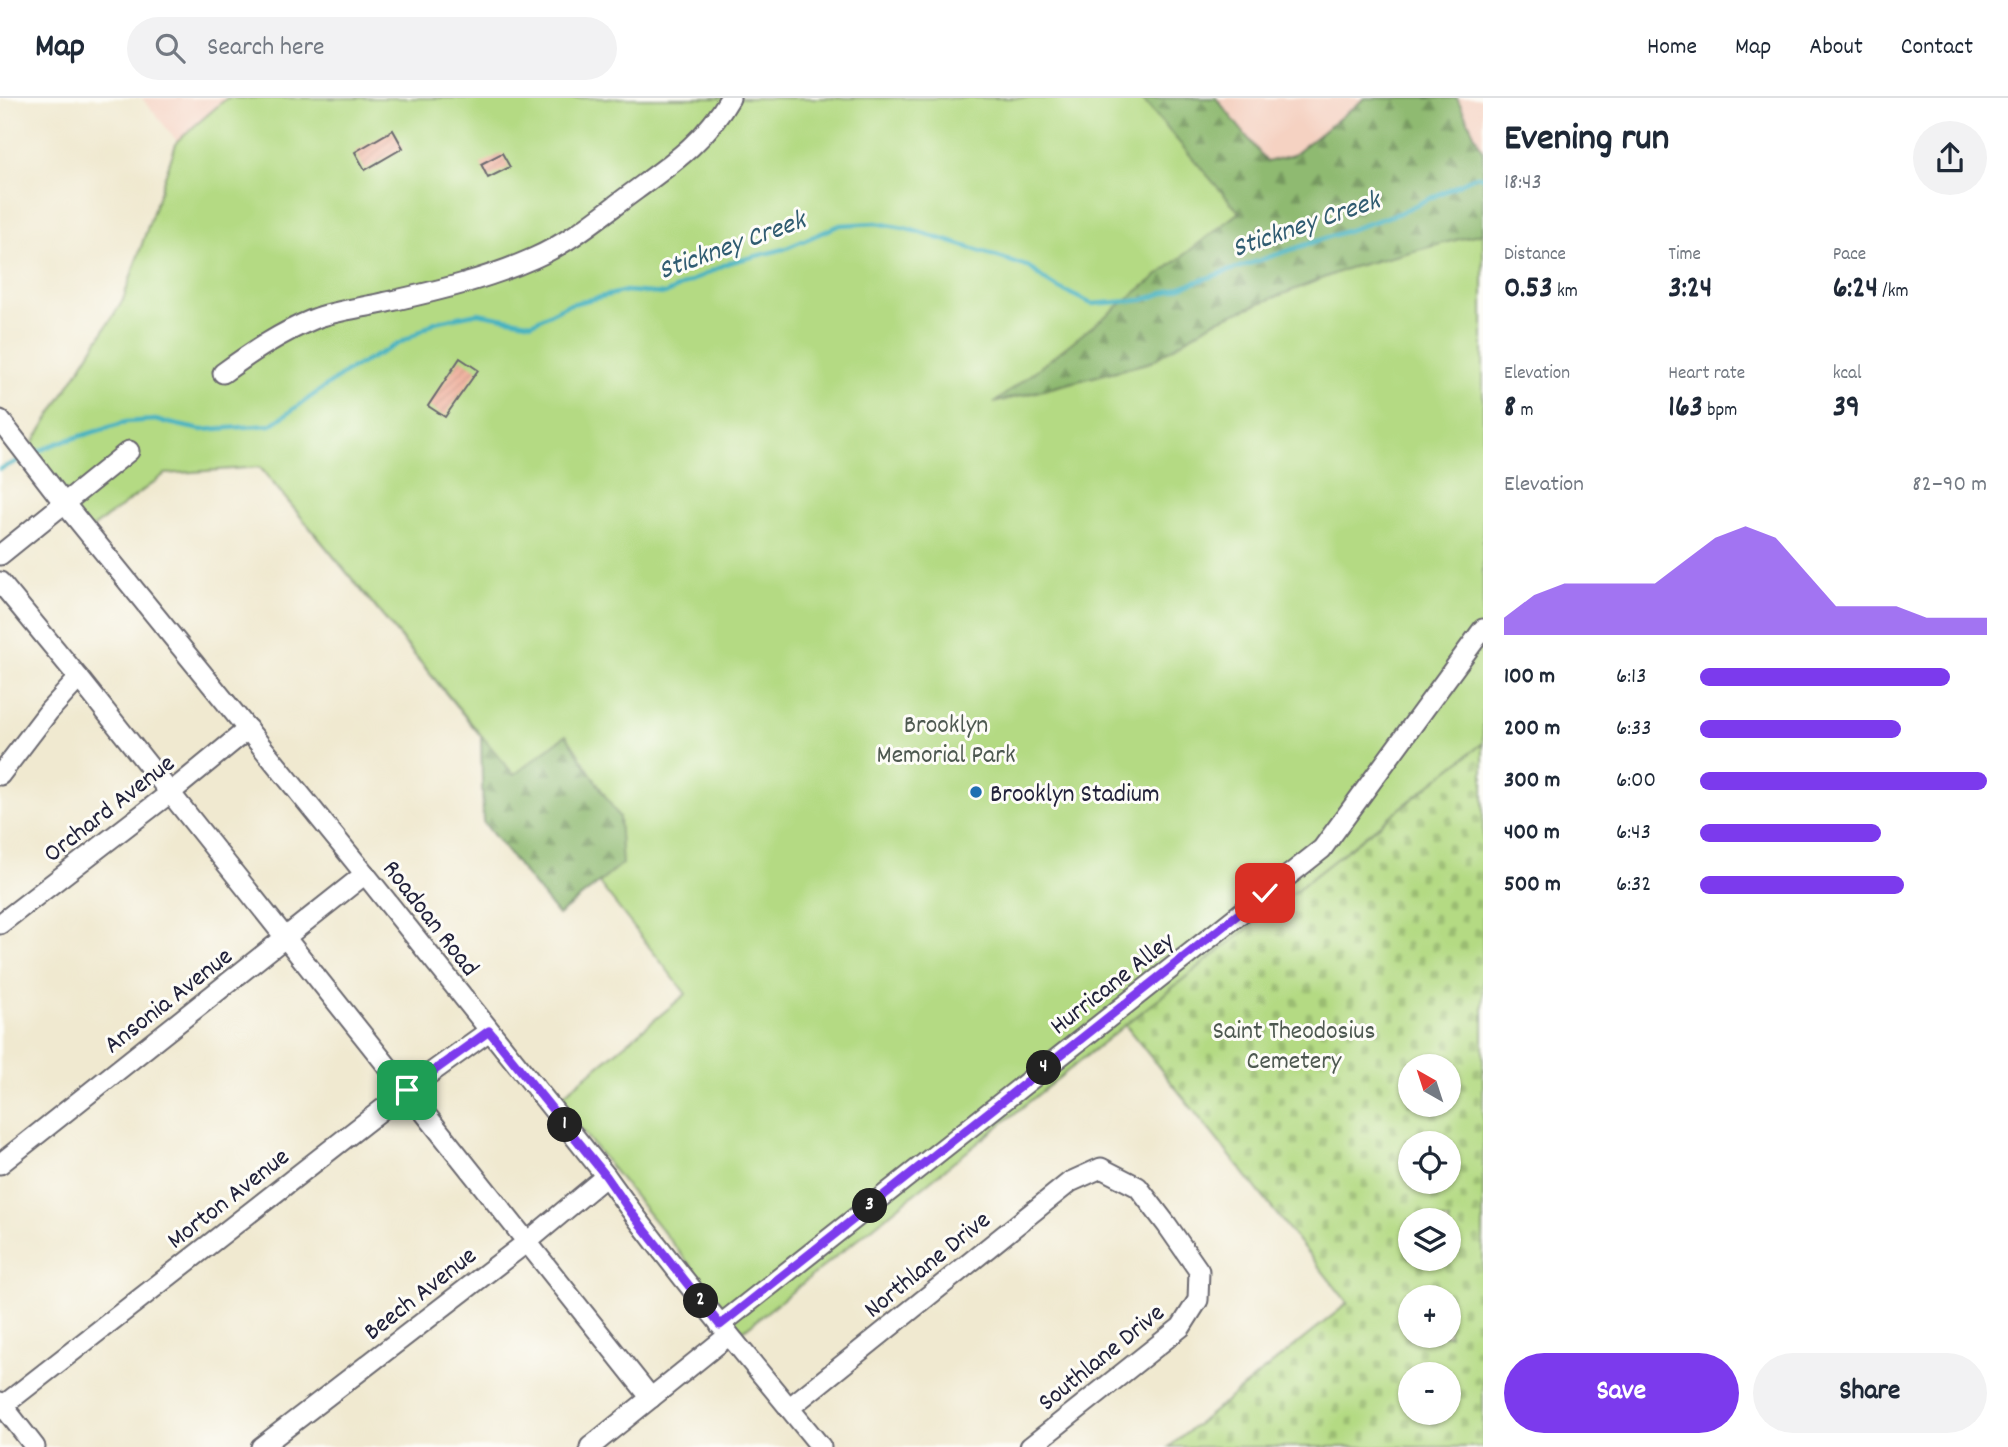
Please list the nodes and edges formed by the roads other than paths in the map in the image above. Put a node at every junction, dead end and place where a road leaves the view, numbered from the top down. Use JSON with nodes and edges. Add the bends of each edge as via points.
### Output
{"nodes":[{"id":1,"x":730,"y":98,"type":"edge"},
{"id":2,"x":223,"y":373,"type":"dead end"},
{"id":3,"x":6,"y":428,"type":"edge"},
{"id":4,"x":129,"y":451,"type":"dead end"},
{"id":5,"x":64,"y":503,"type":"junction"},
{"id":6,"x":0,"y":555,"type":"edge"},
{"id":7,"x":0,"y":582,"type":"edge"},
{"id":8,"x":1483,"y":629,"type":"edge"},
{"id":9,"x":79,"y":678,"type":"junction"},
{"id":10,"x":248,"y":729,"type":"junction"},
{"id":11,"x":0,"y":775,"type":"edge"},
{"id":12,"x":170,"y":793,"type":"junction"},
{"id":13,"x":365,"y":874,"type":"junction"},
{"id":14,"x":0,"y":924,"type":"edge"},
{"id":15,"x":285,"y":939,"type":"junction"},
{"id":16,"x":489,"y":1031,"type":"junction"},
{"id":17,"x":407,"y":1090,"type":"junction"},
{"id":18,"x":0,"y":1164,"type":"edge"},
{"id":19,"x":606,"y":1176,"type":"junction"},
{"id":20,"x":527,"y":1242,"type":"junction"},
{"id":21,"x":1198,"y":1300,"type":"joint"},
{"id":22,"x":724,"y":1330,"type":"junction"},
{"id":23,"x":651,"y":1398,"type":"junction"},
{"id":24,"x":1,"y":1405,"type":"edge"},
{"id":25,"x":789,"y":1408,"type":"junction"},
{"id":26,"x":35,"y":1447,"type":"edge"},
{"id":27,"x":261,"y":1447,"type":"edge"},
{"id":28,"x":590,"y":1447,"type":"edge"},
{"id":29,"x":821,"y":1447,"type":"edge"},
{"id":30,"x":1030,"y":1447,"type":"edge"}],
"edges":[{"from":1,"to":2,"type":"street","via":[[685,154],[574,235],[536,257],[436,291],[317,318],[280,334]]},
{"from":3,"to":5,"type":"street","name":"Roadoan Road"},
{"from":4,"to":5,"type":"street"},
{"from":5,"to":6,"type":"street"},
{"from":5,"to":10,"type":"street","name":"Roadoan Road"},
{"from":7,"to":9,"type":"street"},
{"from":8,"to":22,"type":"street","name":"Hurricane Alley","via":[[1322,849]]},
{"from":9,"to":11,"type":"street"},
{"from":9,"to":12,"type":"street"},
{"from":10,"to":12,"type":"street","name":"Orchard Avenue"},
{"from":10,"to":13,"type":"street","name":"Roadoan Road"},
{"from":12,"to":14,"type":"street","name":"Orchard Avenue"},
{"from":12,"to":15,"type":"street"},
{"from":13,"to":15,"type":"street","name":"Ansonia Avenue"},
{"from":13,"to":16,"type":"street","name":"Roadoan Road"},
{"from":15,"to":17,"type":"street"},
{"from":15,"to":18,"type":"street","name":"Ansonia Avenue"},
{"from":16,"to":17,"type":"street","name":"Morton Avenue"},
{"from":16,"to":19,"type":"street","name":"Roadoan Road"},
{"from":17,"to":20,"type":"street"},
{"from":17,"to":24,"type":"street","name":"Morton Avenue"},
{"from":19,"to":20,"type":"street","name":"Beech Avenue"},
{"from":19,"to":22,"type":"street","name":"Roadoan Road"},
{"from":20,"to":23,"type":"street"},
{"from":20,"to":27,"type":"street","name":"Beech Avenue"},
{"from":21,"to":25,"type":"street","name":"Northlane Drive","via":[[1199,1271],[1167,1225],[1138,1187],[1101,1168],[1070,1182]]},
{"from":21,"to":30,"type":"street","name":"Southlane Drive","via":[[1181,1327]]},
{"from":22,"to":23,"type":"street","name":"Hurricane Alley"},
{"from":22,"to":25,"type":"street","name":"Roadoan Road"},
{"from":23,"to":28,"type":"street","name":"Hurricane Alley"},
{"from":24,"to":26,"type":"street"},
{"from":25,"to":29,"type":"street","name":"Roadoan Road"}]}
